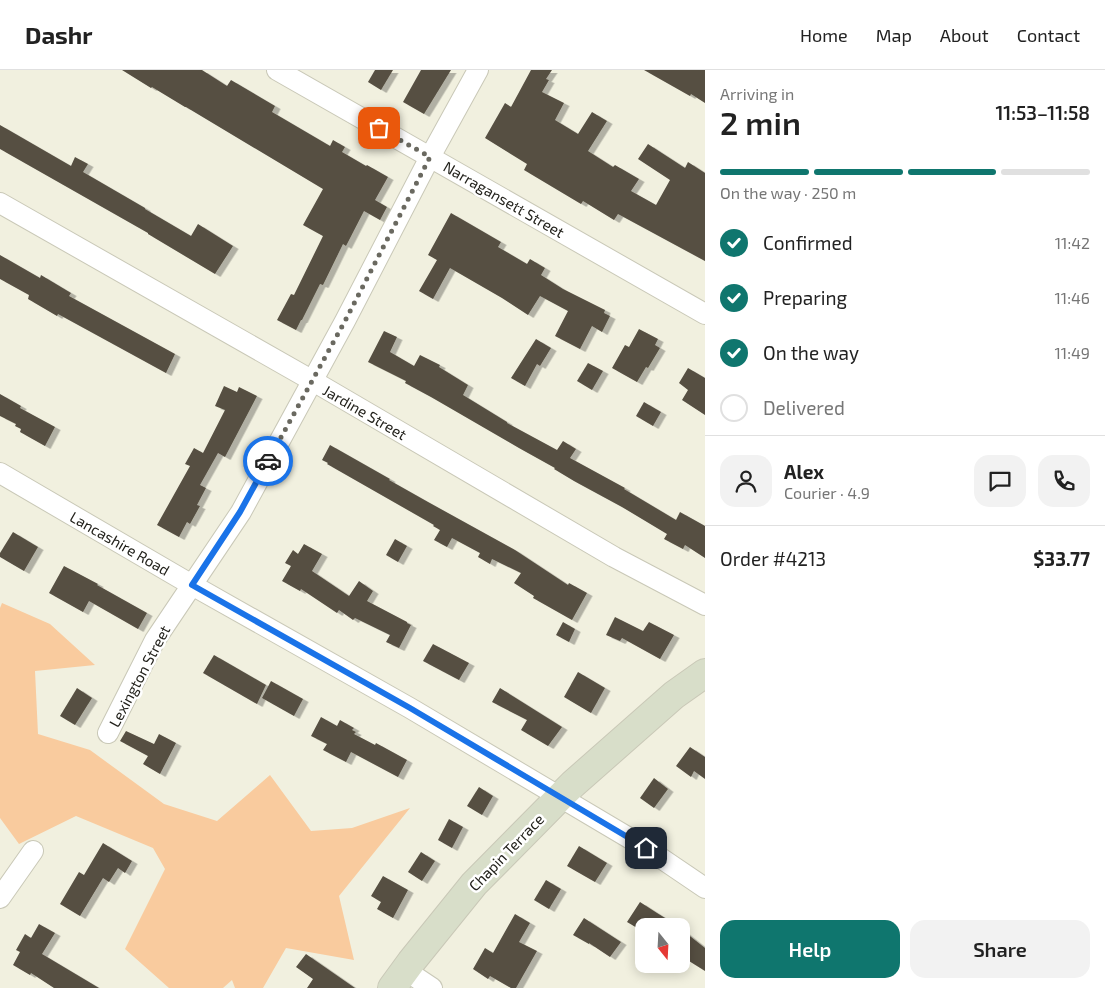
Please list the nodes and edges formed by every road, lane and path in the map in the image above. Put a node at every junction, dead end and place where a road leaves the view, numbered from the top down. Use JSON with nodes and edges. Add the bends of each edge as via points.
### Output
{"nodes":[{"id":1,"x":277,"y":70,"type":"edge"},
{"id":2,"x":478,"y":70,"type":"edge"},
{"id":3,"x":430,"y":157,"type":"junction"},
{"id":4,"x":0,"y":203,"type":"edge"},
{"id":5,"x":705,"y":314,"type":"edge"},
{"id":6,"x":313,"y":381,"type":"junction"},
{"id":7,"x":0,"y":473,"type":"edge"},
{"id":8,"x":192,"y":585,"type":"junction"},
{"id":9,"x":705,"y":605,"type":"edge"},
{"id":10,"x":705,"y":673,"type":"edge"},
{"id":11,"x":108,"y":732,"type":"dead end"},
{"id":12,"x":560,"y":797,"type":"junction"},
{"id":13,"x":33,"y":851,"type":"dead end"},
{"id":14,"x":705,"y":888,"type":"edge"},
{"id":15,"x":0,"y":898,"type":"edge"},
{"id":16,"x":398,"y":979,"type":"edge"},
{"id":17,"x":432,"y":988,"type":"edge"}],
"edges":[{"from":1,"to":3,"type":"street","name":"Narragansett Street"},
{"from":2,"to":3,"type":"street","name":"Lexington Street"},
{"from":3,"to":5,"type":"street","name":"Narragansett Street"},
{"from":3,"to":6,"type":"street","name":"Lexington Street"},
{"from":4,"to":6,"type":"street","name":"Jardine Street"},
{"from":6,"to":8,"type":"street","name":"Lexington Street","via":[[240,512]]},
{"from":6,"to":9,"type":"street","name":"Jardine Street","via":[[614,556]]},
{"from":7,"to":8,"type":"street","name":"Lancashire Road"},
{"from":8,"to":11,"type":"street","name":"Lexington Street","via":[[155,640]]},
{"from":8,"to":12,"type":"street","name":"Lancashire Road"},
{"from":10,"to":12,"type":"street","name":"Chapin Terrace","via":[[674,695]]},
{"from":12,"to":14,"type":"street","name":"Lancashire Road","via":[[646,848]]},
{"from":12,"to":16,"type":"street","name":"Chapin Terrace","via":[[474,884]]},
{"from":13,"to":15,"type":"street"},
{"from":16,"to":17,"type":"street"}]}
